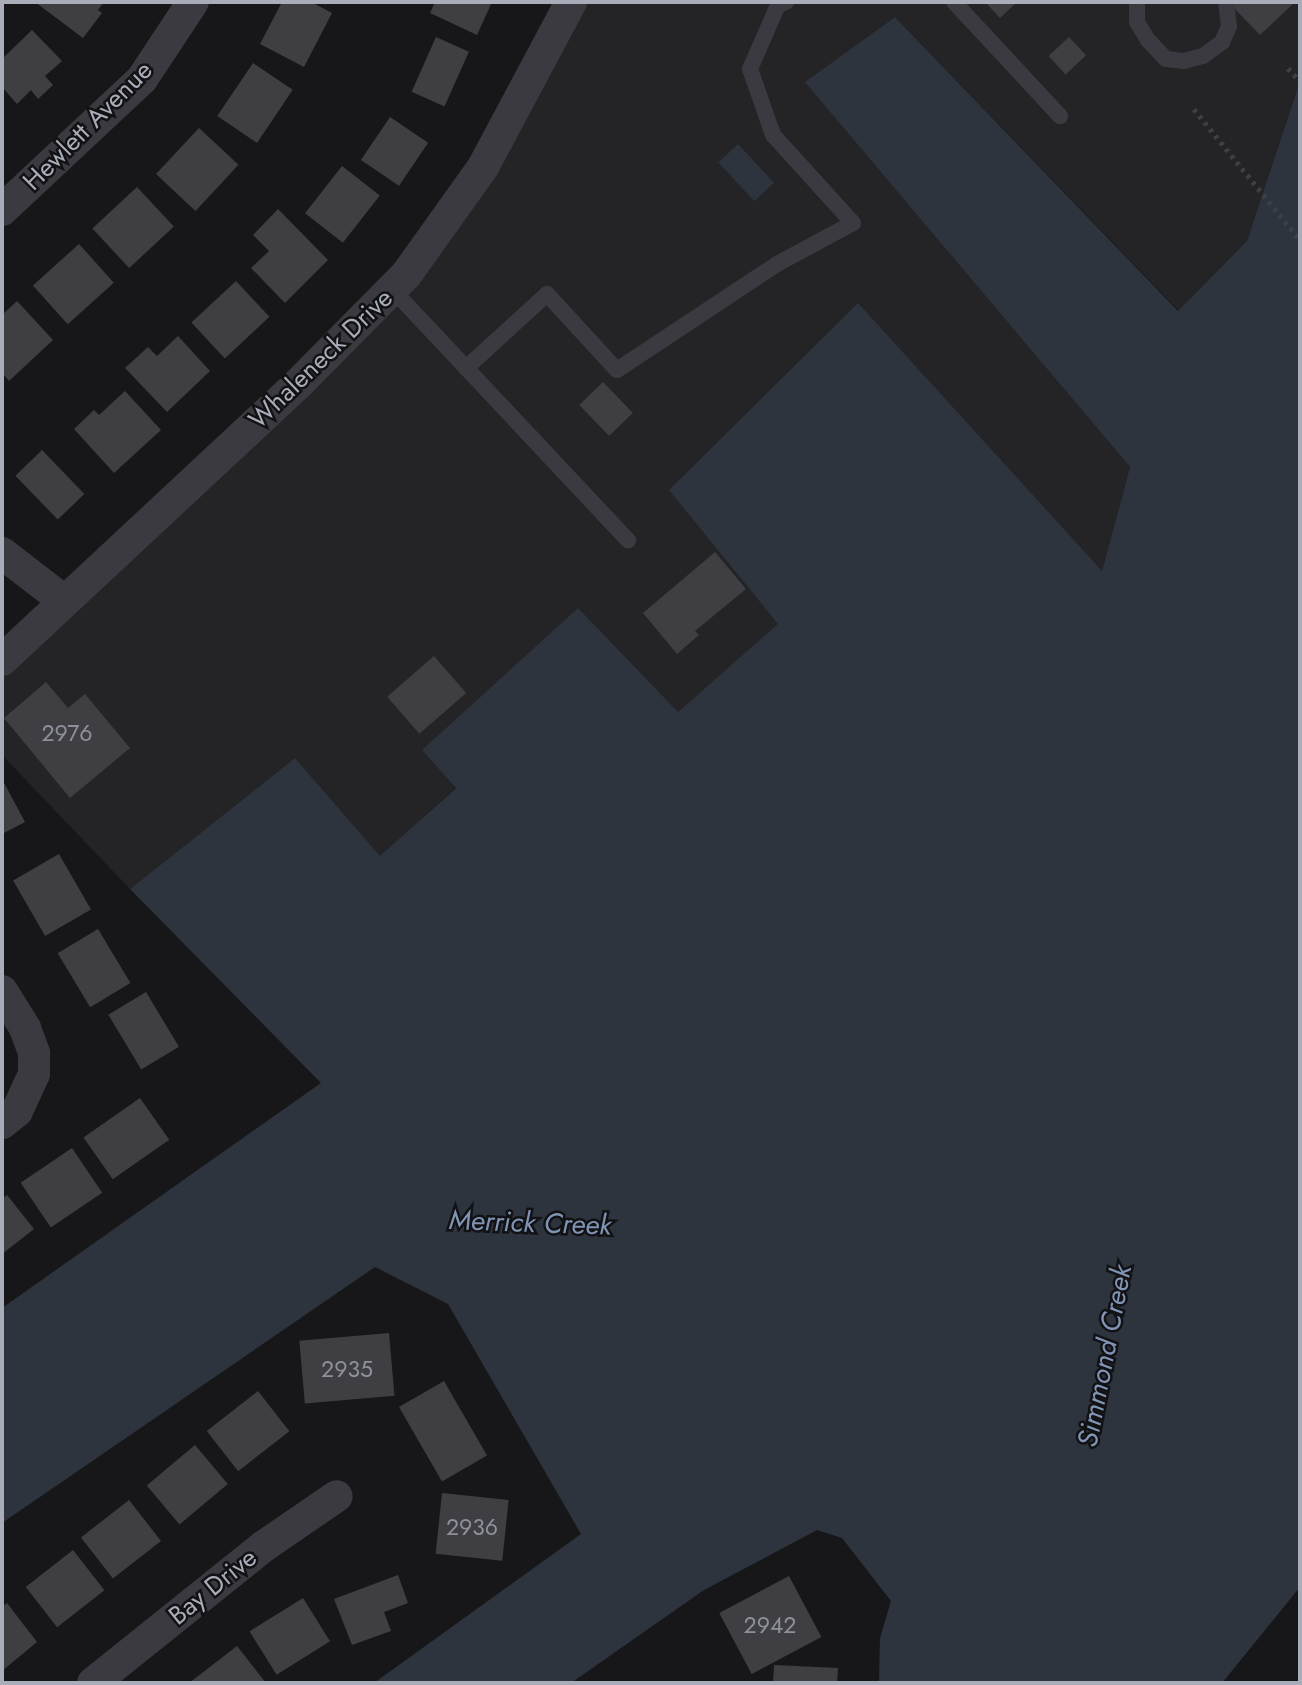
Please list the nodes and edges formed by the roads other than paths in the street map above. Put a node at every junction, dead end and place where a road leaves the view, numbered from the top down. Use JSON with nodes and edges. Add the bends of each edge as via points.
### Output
{"nodes":[{"id":1,"x":193,"y":2,"type":"edge"},
{"id":2,"x":571,"y":2,"type":"edge"},
{"id":3,"x":786,"y":2,"type":"edge"},
{"id":4,"x":954,"y":2,"type":"edge"},
{"id":5,"x":1137,"y":2,"type":"edge"},
{"id":6,"x":1226,"y":2,"type":"edge"},
{"id":7,"x":1060,"y":116,"type":"dead end"},
{"id":8,"x":7,"y":194,"type":"edge"},
{"id":9,"x":392,"y":289,"type":"junction"},
{"id":10,"x":466,"y":368,"type":"junction"},
{"id":11,"x":628,"y":540,"type":"dead end"},
{"id":12,"x":2,"y":553,"type":"edge"},
{"id":13,"x":64,"y":601,"type":"junction"},
{"id":14,"x":2,"y":660,"type":"edge"},
{"id":15,"x":2,"y":991,"type":"edge"},
{"id":16,"x":2,"y":1123,"type":"edge"},
{"id":17,"x":337,"y":1496,"type":"dead end"},
{"id":18,"x":93,"y":1683,"type":"edge"}],
"edges":[{"from":1,"to":8,"type":"street","name":"Hewlett Avenue","via":[[142,79]]},
{"from":2,"to":9,"type":"street","name":"Whaleneck Drive","via":[[456,211]]},
{"from":3,"to":10,"type":"lane","via":[[778,5],[750,69],[773,135],[853,223],[777,264],[617,370],[547,294]]},
{"from":4,"to":7,"type":"lane"},
{"from":5,"to":6,"type":"lane","via":[[1137,22],[1148,40],[1166,59],[1184,61],[1203,56],[1222,42],[1229,26]]},
{"from":9,"to":10,"type":"lane"},
{"from":9,"to":13,"type":"street","name":"Whaleneck Drive"},
{"from":10,"to":11,"type":"lane"},
{"from":12,"to":13,"type":"street"},
{"from":13,"to":14,"type":"street","name":"Whaleneck Drive"},
{"from":15,"to":16,"type":"street","via":[[25,1028],[34,1053],[34,1074],[16,1111]]},
{"from":17,"to":18,"type":"street","name":"Bay Drive","via":[[264,1546]]}]}
